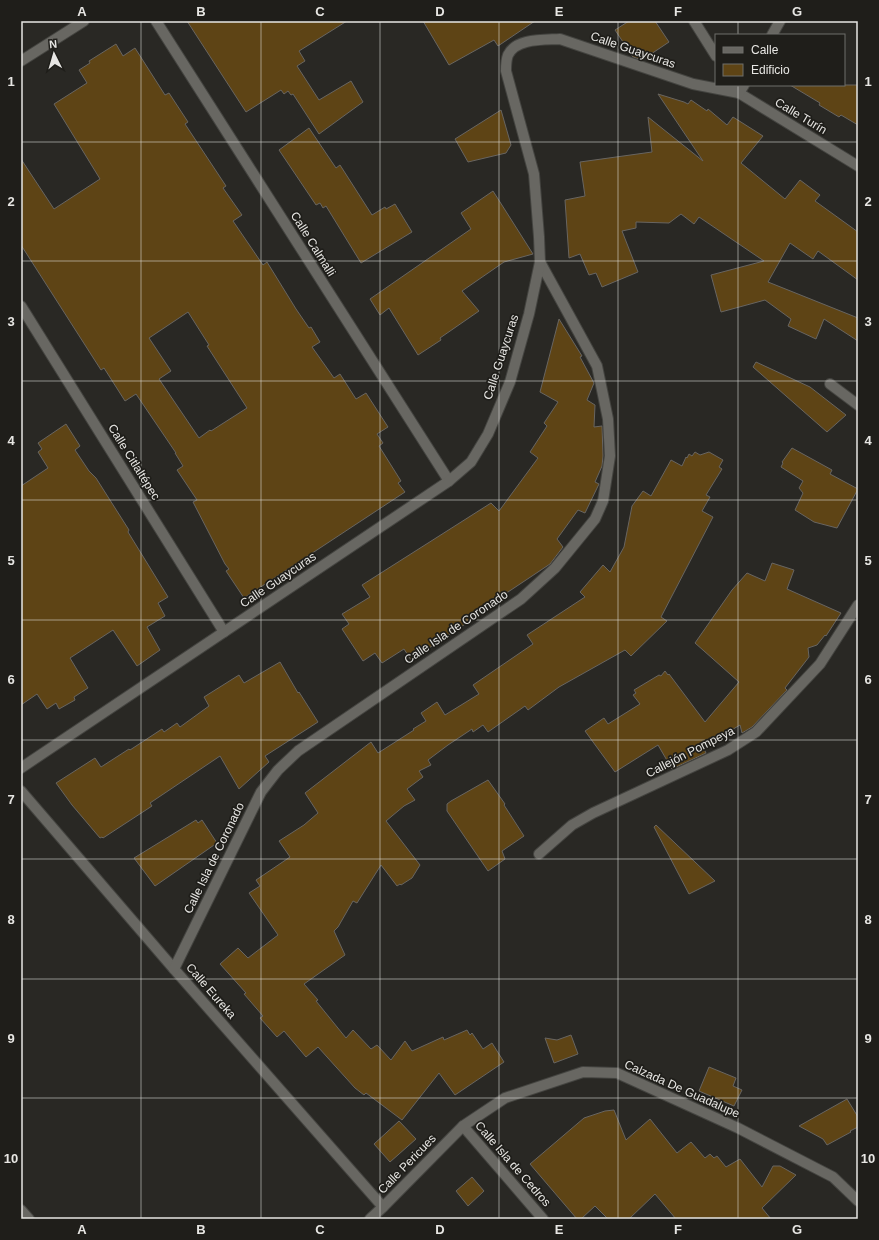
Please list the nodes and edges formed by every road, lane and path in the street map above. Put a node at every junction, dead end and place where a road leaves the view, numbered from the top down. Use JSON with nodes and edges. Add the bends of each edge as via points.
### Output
{"nodes":[{"id":1,"x":84,"y":21,"type":"edge"},
{"id":2,"x":156,"y":21,"type":"edge"},
{"id":3,"x":694,"y":21,"type":"edge"},
{"id":4,"x":780,"y":21,"type":"edge"},
{"id":5,"x":773,"y":34,"type":"edge"},
{"id":6,"x":715,"y":54,"type":"edge"},
{"id":7,"x":21,"y":62,"type":"edge"},
{"id":8,"x":715,"y":86,"type":"edge"},
{"id":9,"x":716,"y":86,"type":"edge"},
{"id":10,"x":739,"y":88,"type":"edge"},
{"id":11,"x":858,"y":166,"type":"edge"},
{"id":12,"x":540,"y":262,"type":"junction"},
{"id":13,"x":21,"y":306,"type":"edge"},
{"id":14,"x":830,"y":384,"type":"dead end"},
{"id":15,"x":858,"y":405,"type":"edge"},
{"id":16,"x":449,"y":482,"type":"junction"},
{"id":17,"x":858,"y":605,"type":"edge"},
{"id":18,"x":224,"y":632,"type":"junction"},
{"id":19,"x":21,"y":768,"type":"edge"},
{"id":20,"x":21,"y":791,"type":"edge"},
{"id":21,"x":539,"y":854,"type":"dead end"},
{"id":22,"x":174,"y":969,"type":"junction"},
{"id":23,"x":463,"y":1126,"type":"junction"},
{"id":24,"x":858,"y":1201,"type":"edge"},
{"id":25,"x":383,"y":1207,"type":"junction"},
{"id":26,"x":21,"y":1210,"type":"edge"},
{"id":27,"x":29,"y":1219,"type":"edge"},
{"id":28,"x":370,"y":1219,"type":"edge"},
{"id":29,"x":543,"y":1219,"type":"edge"}],
"edges":[{"from":1,"to":7,"type":"street"},
{"from":2,"to":16,"type":"street","name":"Calle Calmalli"},
{"from":3,"to":6,"type":"street"},
{"from":4,"to":5,"type":"street"},
{"from":8,"to":12,"type":"street","name":"Calle Guaycuras","via":[[693,84],[560,40],[539,40],[513,48],[508,56],[506,71],[534,174]]},
{"from":9,"to":10,"type":"street","name":"Calle Guaycuras"},
{"from":10,"to":11,"type":"street","name":"Calle Turín"},
{"from":12,"to":16,"type":"street","name":"Calle Guaycuras","via":[[510,382],[488,434],[471,462]]},
{"from":12,"to":22,"type":"street","name":"Calle Isla de Coronado","via":[[597,366],[608,419],[610,456],[603,501],[595,519],[555,568],[520,599],[298,751],[278,770],[261,792]]},
{"from":13,"to":18,"type":"street","name":"Calle Citlaltépec"},
{"from":14,"to":15,"type":"street"},
{"from":16,"to":18,"type":"street","name":"Calle Guaycuras"},
{"from":17,"to":21,"type":"street","name":"Callejón Pompeya","via":[[820,664],[756,732],[728,750],[592,813],[572,825]]},
{"from":18,"to":19,"type":"street","name":"Calle Guaycuras"},
{"from":20,"to":22,"type":"street","name":"Calle Eureka"},
{"from":22,"to":25,"type":"street","name":"Calle Eureka"},
{"from":23,"to":24,"type":"street","name":"Calzada De Guadalupe","via":[[506,1098],[520,1093],[583,1072],[617,1073],[738,1128],[833,1177]]},
{"from":23,"to":25,"type":"street","name":"Calle Pericues"},
{"from":23,"to":29,"type":"street","name":"Calle Isla de Cedros"},
{"from":25,"to":28,"type":"street","name":"Calle Pericues"},
{"from":26,"to":27,"type":"street"}]}
